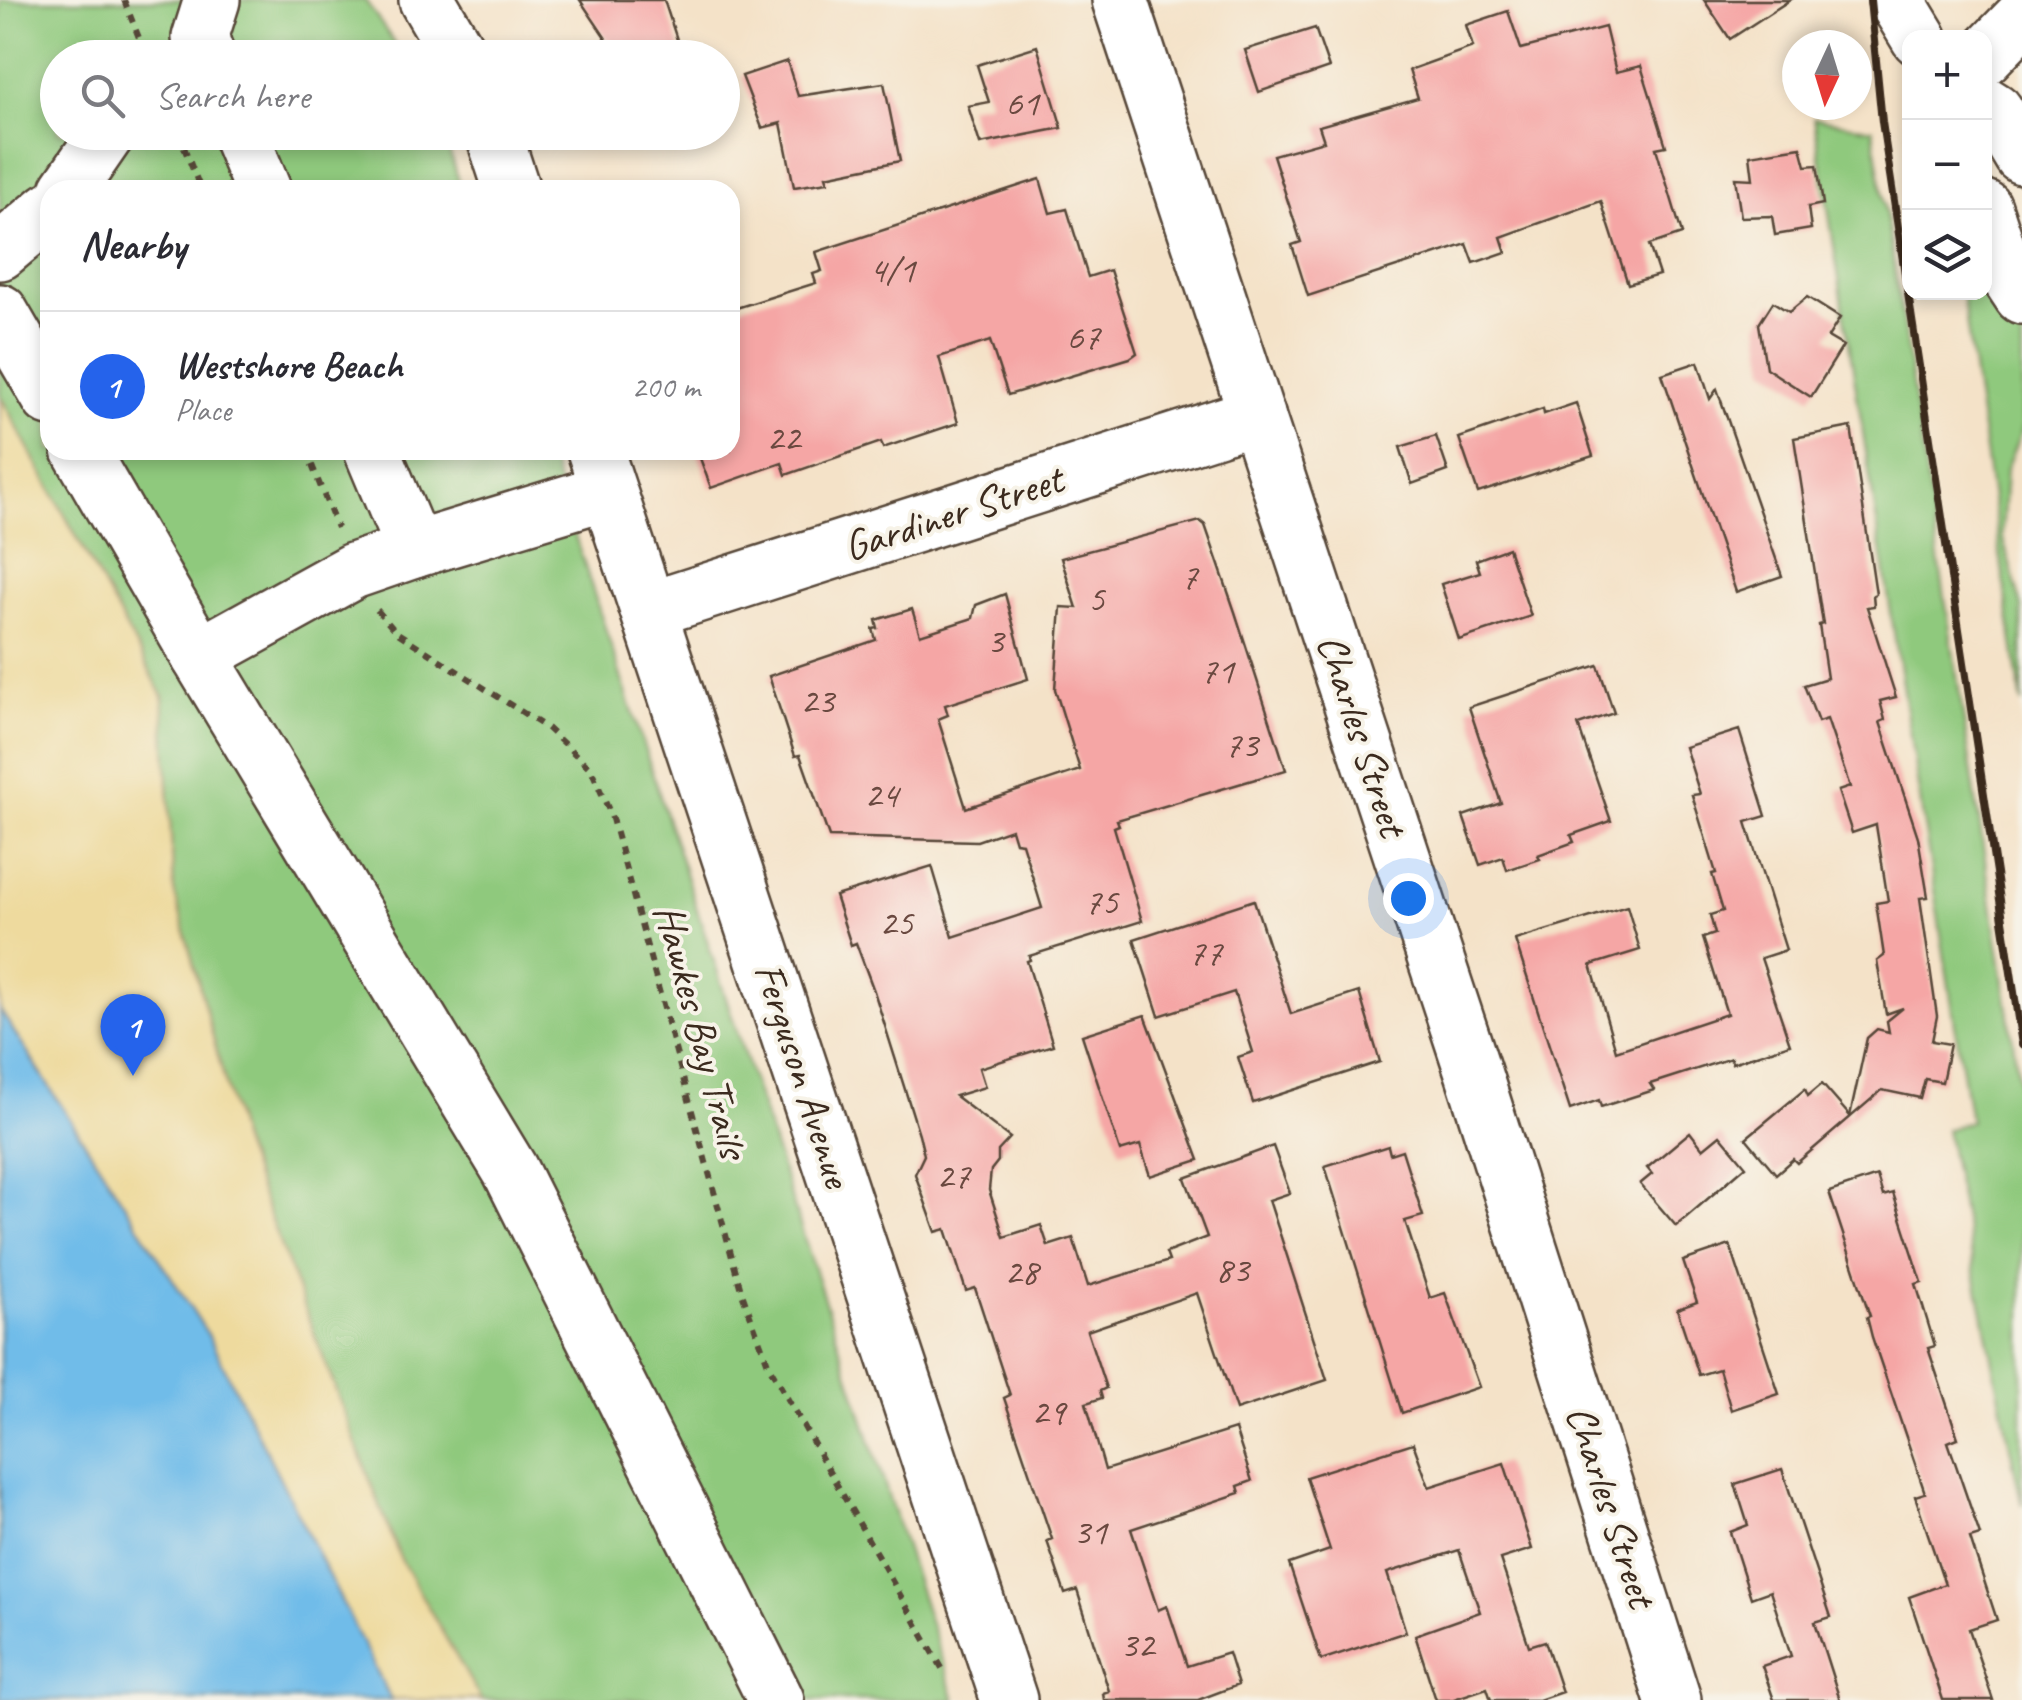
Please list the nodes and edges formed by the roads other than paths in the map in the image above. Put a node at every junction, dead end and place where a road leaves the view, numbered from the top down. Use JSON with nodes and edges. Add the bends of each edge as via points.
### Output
{"nodes":[{"id":1,"x":426,"y":0,"type":"edge"},
{"id":2,"x":1120,"y":0,"type":"edge"},
{"id":3,"x":1896,"y":0,"type":"edge"},
{"id":4,"x":2022,"y":18,"type":"edge"},
{"id":5,"x":1913,"y":30,"type":"edge"},
{"id":6,"x":449,"y":40,"type":"edge"},
{"id":7,"x":1992,"y":50,"type":"edge"},
{"id":8,"x":1992,"y":108,"type":"edge"},
{"id":9,"x":96,"y":150,"type":"edge"},
{"id":10,"x":247,"y":150,"type":"edge"},
{"id":11,"x":499,"y":150,"type":"edge"},
{"id":12,"x":2022,"y":156,"type":"edge"},
{"id":13,"x":75,"y":180,"type":"edge"},
{"id":14,"x":260,"y":180,"type":"edge"},
{"id":15,"x":509,"y":180,"type":"edge"},
{"id":16,"x":1985,"y":210,"type":"edge"},
{"id":17,"x":40,"y":218,"type":"edge"},
{"id":18,"x":0,"y":252,"type":"edge"},
{"id":19,"x":2022,"y":296,"type":"edge"},
{"id":20,"x":0,"y":312,"type":"edge"},
{"id":21,"x":40,"y":381,"type":"edge"},
{"id":22,"x":1257,"y":415,"type":"junction"},
{"id":23,"x":86,"y":460,"type":"edge"},
{"id":24,"x":376,"y":460,"type":"edge"},
{"id":25,"x":602,"y":471,"type":"edge"},
{"id":26,"x":414,"y":550,"type":"junction"},
{"id":27,"x":649,"y":610,"type":"junction"},
{"id":28,"x":199,"y":656,"type":"junction"},
{"id":29,"x":776,"y":1700,"type":"edge"},
{"id":30,"x":1009,"y":1700,"type":"edge"},
{"id":31,"x":1673,"y":1700,"type":"edge"}],
"edges":[{"from":1,"to":6,"type":"street"},
{"from":2,"to":22,"type":"street","name":"Charles Street"},
{"from":3,"to":5,"type":"street"},
{"from":4,"to":7,"type":"street"},
{"from":8,"to":12,"type":"street"},
{"from":9,"to":13,"type":"street"},
{"from":10,"to":14,"type":"street"},
{"from":11,"to":15,"type":"street"},
{"from":16,"to":19,"type":"street","via":[[2004,269]]},
{"from":17,"to":18,"type":"street"},
{"from":20,"to":21,"type":"street"},
{"from":22,"to":27,"type":"street","name":"Gardiner Street"},
{"from":22,"to":31,"type":"street","name":"Charles Street"},
{"from":23,"to":28,"type":"street"},
{"from":24,"to":26,"type":"street"},
{"from":25,"to":26,"type":"street"},
{"from":25,"to":27,"type":"street","name":"Ferguson Avenue"},
{"from":26,"to":28,"type":"street","via":[[353,571]]},
{"from":27,"to":30,"type":"street","name":"Ferguson Avenue"},
{"from":28,"to":29,"type":"street","via":[[510,1170]]}]}
